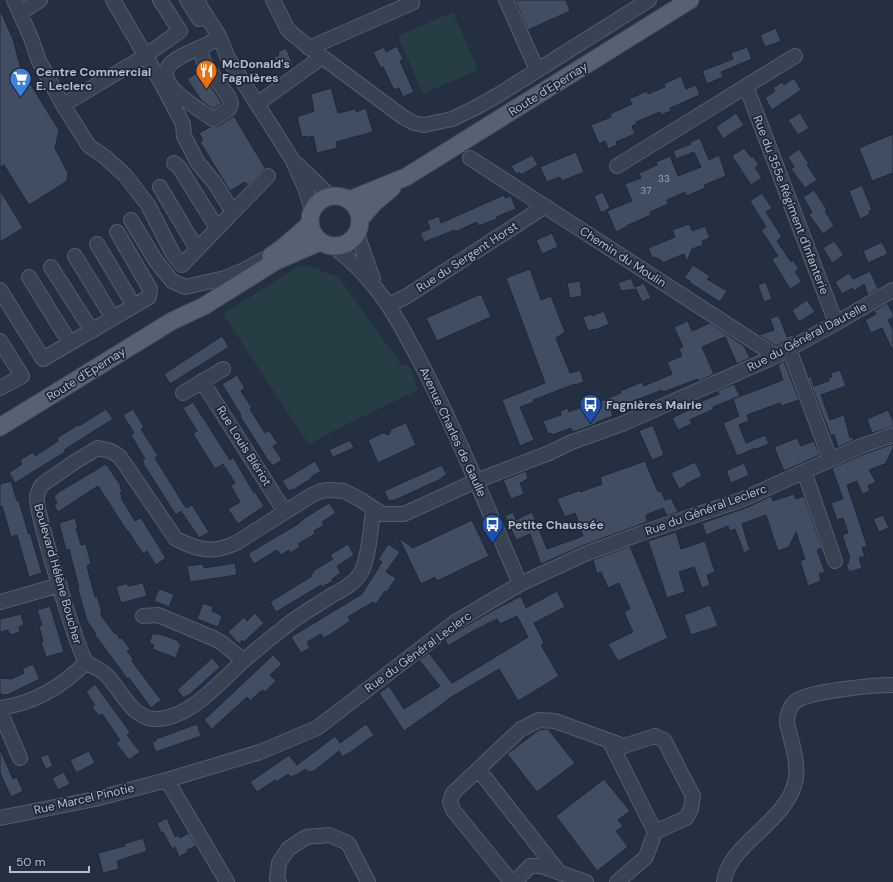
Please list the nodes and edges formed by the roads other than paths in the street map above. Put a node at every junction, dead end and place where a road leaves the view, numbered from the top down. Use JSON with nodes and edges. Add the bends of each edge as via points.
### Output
{"nodes":[{"id":1,"x":14,"y":0,"type":"edge"},
{"id":2,"x":40,"y":0,"type":"edge"},
{"id":3,"x":113,"y":0,"type":"edge"},
{"id":4,"x":160,"y":0,"type":"edge"},
{"id":5,"x":273,"y":0,"type":"edge"},
{"id":6,"x":506,"y":0,"type":"edge"},
{"id":7,"x":650,"y":0,"type":"edge"},
{"id":8,"x":690,"y":0,"type":"edge"},
{"id":9,"x":190,"y":1,"type":"edge"},
{"id":10,"x":412,"y":3,"type":"dead end"},
{"id":11,"x":20,"y":13,"type":"junction"},
{"id":12,"x":213,"y":41,"type":"junction"},
{"id":13,"x":162,"y":44,"type":"junction"},
{"id":14,"x":309,"y":48,"type":"junction"},
{"id":15,"x":200,"y":49,"type":"junction"},
{"id":16,"x":145,"y":56,"type":"junction"},
{"id":17,"x":795,"y":56,"type":"dead end"},
{"id":18,"x":322,"y":57,"type":"junction"},
{"id":19,"x":228,"y":58,"type":"junction"},
{"id":20,"x":174,"y":61,"type":"junction"},
{"id":21,"x":537,"y":70,"type":"junction"},
{"id":22,"x":746,"y":86,"type":"junction"},
{"id":23,"x":257,"y":104,"type":"junction"},
{"id":24,"x":63,"y":105,"type":"junction"},
{"id":25,"x":470,"y":158,"type":"dead end"},
{"id":26,"x":292,"y":159,"type":"junction"},
{"id":27,"x":174,"y":163,"type":"dead end"},
{"id":28,"x":617,"y":166,"type":"dead end"},
{"id":29,"x":268,"y":176,"type":"dead end"},
{"id":30,"x":406,"y":177,"type":"junction"},
{"id":31,"x":160,"y":187,"type":"dead end"},
{"id":32,"x":330,"y":196,"type":"junction"},
{"id":33,"x":349,"y":200,"type":"junction"},
{"id":34,"x":544,"y":207,"type":"junction"},
{"id":35,"x":233,"y":212,"type":"junction"},
{"id":36,"x":311,"y":217,"type":"junction"},
{"id":37,"x":131,"y":220,"type":"dead end"},
{"id":38,"x":358,"y":226,"type":"junction"},
{"id":39,"x":217,"y":228,"type":"junction"},
{"id":40,"x":117,"y":232,"type":"dead end"},
{"id":41,"x":97,"y":244,"type":"dead end"},
{"id":42,"x":327,"y":244,"type":"junction"},
{"id":43,"x":197,"y":248,"type":"junction"},
{"id":44,"x":272,"y":255,"type":"junction"},
{"id":45,"x":75,"y":256,"type":"dead end"},
{"id":46,"x":51,"y":267,"type":"dead end"},
{"id":47,"x":29,"y":277,"type":"dead end"},
{"id":48,"x":375,"y":285,"type":"junction"},
{"id":49,"x":0,"y":290,"type":"edge"},
{"id":50,"x":893,"y":290,"type":"edge"},
{"id":51,"x":389,"y":305,"type":"junction"},
{"id":52,"x":134,"y":306,"type":"junction"},
{"id":53,"x":113,"y":318,"type":"junction"},
{"id":54,"x":172,"y":321,"type":"junction"},
{"id":55,"x":836,"y":324,"type":"junction"},
{"id":56,"x":92,"y":331,"type":"junction"},
{"id":57,"x":0,"y":341,"type":"edge"},
{"id":58,"x":70,"y":343,"type":"junction"},
{"id":59,"x":789,"y":349,"type":"junction"},
{"id":60,"x":776,"y":356,"type":"junction"},
{"id":61,"x":223,"y":368,"type":"dead end"},
{"id":62,"x":202,"y":381,"type":"junction"},
{"id":63,"x":0,"y":388,"type":"edge"},
{"id":64,"x":183,"y":392,"type":"dead end"},
{"id":65,"x":0,"y":427,"type":"edge"},
{"id":66,"x":893,"y":435,"type":"edge"},
{"id":67,"x":830,"y":459,"type":"junction"},
{"id":68,"x":804,"y":471,"type":"junction"},
{"id":69,"x":476,"y":481,"type":"junction"},
{"id":70,"x":373,"y":509,"type":"junction"},
{"id":71,"x":285,"y":512,"type":"junction"},
{"id":72,"x":835,"y":561,"type":"dead end"},
{"id":73,"x":520,"y":584,"type":"junction"},
{"id":74,"x":60,"y":585,"type":"junction"},
{"id":75,"x":0,"y":602,"type":"edge"},
{"id":76,"x":143,"y":616,"type":"dead end"},
{"id":77,"x":244,"y":661,"type":"junction"},
{"id":78,"x":86,"y":662,"type":"junction"},
{"id":79,"x":893,"y":685,"type":"edge"},
{"id":80,"x":0,"y":708,"type":"edge"},
{"id":81,"x":0,"y":711,"type":"edge"},
{"id":82,"x":610,"y":742,"type":"junction"},
{"id":83,"x":20,"y":758,"type":"dead end"},
{"id":84,"x":478,"y":769,"type":"junction"},
{"id":85,"x":167,"y":780,"type":"junction"},
{"id":86,"x":0,"y":818,"type":"edge"},
{"id":87,"x":655,"y":832,"type":"junction"},
{"id":88,"x":558,"y":871,"type":"junction"},
{"id":89,"x":227,"y":882,"type":"edge"},
{"id":90,"x":279,"y":882,"type":"edge"},
{"id":91,"x":368,"y":882,"type":"edge"},
{"id":92,"x":511,"y":882,"type":"edge"},
{"id":93,"x":515,"y":882,"type":"edge"},
{"id":94,"x":586,"y":882,"type":"edge"},
{"id":95,"x":616,"y":882,"type":"edge"},
{"id":96,"x":724,"y":882,"type":"edge"}],
"edges":[{"from":1,"to":11,"type":"street"},
{"from":2,"to":11,"type":"street"},
{"from":3,"to":16,"type":"street"},
{"from":4,"to":13,"type":"street","via":[[180,31]]},
{"from":5,"to":14,"type":"street","via":[[288,30]]},
{"from":6,"to":21,"type":"street"},
{"from":7,"to":21,"type":"street"},
{"from":8,"to":30,"type":"main road","name":"Route d'Epernay"},
{"from":9,"to":12,"type":"street"},
{"from":9,"to":19,"type":"street","via":[[200,6],[219,36]]},
{"from":10,"to":14,"type":"street"},
{"from":11,"to":24,"type":"street","via":[[39,61]]},
{"from":12,"to":15,"type":"street"},
{"from":12,"to":19,"type":"street"},
{"from":13,"to":16,"type":"street"},
{"from":13,"to":20,"type":"street"},
{"from":14,"to":18,"type":"street"},
{"from":15,"to":20,"type":"street","via":[[192,50]]},
{"from":15,"to":20,"type":"street","via":[[204,62],[231,103],[229,110],[214,119],[174,92],[165,71]]},
{"from":16,"to":24,"type":"street"},
{"from":16,"to":35,"type":"street","via":[[183,124],[184,136],[198,164],[214,182]]},
{"from":17,"to":22,"type":"street"},
{"from":18,"to":21,"type":"street","via":[[403,117],[424,125],[452,118],[477,107]]},
{"from":18,"to":23,"type":"street"},
{"from":19,"to":23,"type":"street"},
{"from":22,"to":28,"type":"street"},
{"from":22,"to":55,"type":"street","name":"Rue du 355e Régiment d'Infanterie"},
{"from":23,"to":26,"type":"street"},
{"from":24,"to":43,"type":"street","via":[[89,146],[125,175],[143,199],[173,254],[182,265]]},
{"from":25,"to":34,"type":"street","name":"Chemin du Moulin"},
{"from":26,"to":32,"type":"street"},
{"from":26,"to":36,"type":"street","via":[[306,190]]},
{"from":27,"to":39,"type":"street"},
{"from":29,"to":35,"type":"street"},
{"from":30,"to":33,"type":"main road","name":"Route d'Epernay"},
{"from":30,"to":38,"type":"main road","name":"Route d'Epernay","via":[[374,203]]},
{"from":31,"to":43,"type":"street"},
{"from":32,"to":33,"type":"main road"},
{"from":32,"to":36,"type":"main road","via":[[322,199]]},
{"from":33,"to":38,"type":"main road","via":[[358,212]]},
{"from":34,"to":51,"type":"street","name":"Rue du Sergent Horst","via":[[407,296]]},
{"from":34,"to":60,"type":"street","name":"Chemin du Moulin"},
{"from":35,"to":39,"type":"street"},
{"from":36,"to":42,"type":"main road","via":[[311,231],[315,237]]},
{"from":36,"to":44,"type":"main road","name":"Route d'Epernay","via":[[286,245]]},
{"from":37,"to":44,"type":"street","via":[[160,266],[172,280],[185,287],[225,278]]},
{"from":38,"to":42,"type":"main road","via":[[348,243],[341,246]]},
{"from":38,"to":48,"type":"street","name":"Avenue Charles de Gaulle"},
{"from":39,"to":43,"type":"street"},
{"from":40,"to":52,"type":"street","via":[[150,289],[149,297]]},
{"from":41,"to":52,"type":"street"},
{"from":42,"to":48,"type":"street","name":"Avenue Charles de Gaulle","via":[[352,261]]},
{"from":42,"to":54,"type":"main road","name":"Route d'Epernay","via":[[276,261],[204,306]]},
{"from":44,"to":54,"type":"main road","name":"Route d'Epernay"},
{"from":45,"to":53,"type":"street"},
{"from":46,"to":56,"type":"street"},
{"from":47,"to":58,"type":"street"},
{"from":48,"to":51,"type":"street","name":"Avenue Charles de Gaulle"},
{"from":49,"to":58,"type":"street","via":[[43,359]]},
{"from":50,"to":55,"type":"street","name":"Rue du Général Dautelle"},
{"from":51,"to":69,"type":"street","name":"Avenue Charles de Gaulle","via":[[437,394]]},
{"from":52,"to":53,"type":"street"},
{"from":53,"to":56,"type":"street"},
{"from":54,"to":65,"type":"main road","name":"Route d'Epernay"},
{"from":55,"to":59,"type":"street","name":"Rue du Général Dautelle"},
{"from":56,"to":58,"type":"street"},
{"from":57,"to":63,"type":"street","via":[[22,376]]},
{"from":59,"to":60,"type":"street","name":"Rue du Général Dautelle"},
{"from":59,"to":67,"type":"street"},
{"from":60,"to":69,"type":"street","name":"Rue du Général Dautelle","via":[[622,424]]},
{"from":61,"to":62,"type":"street"},
{"from":62,"to":64,"type":"street"},
{"from":62,"to":71,"type":"street","name":"Rue Louis Blériot"},
{"from":66,"to":67,"type":"street","name":"Rue du Général Leclerc"},
{"from":67,"to":68,"type":"street","name":"Rue du Général Leclerc"},
{"from":68,"to":72,"type":"street"},
{"from":68,"to":73,"type":"street","name":"Rue du Général Leclerc","via":[[741,500],[585,554]]},
{"from":69,"to":70,"type":"street","name":"Boulevard Hélène Boucher","via":[[404,514],[382,514]]},
{"from":69,"to":73,"type":"street","name":"Avenue Charles de Gaulle"},
{"from":70,"to":71,"type":"street","name":"Boulevard Hélène Boucher","via":[[351,494],[329,490],[312,495]]},
{"from":70,"to":77,"type":"street","via":[[365,564],[360,576],[292,620]]},
{"from":71,"to":74,"type":"street","name":"Boulevard Hélène Boucher","via":[[224,549],[202,550],[190,546],[176,538],[120,457],[111,451],[98,448],[42,485],[36,498]]},
{"from":73,"to":85,"type":"street","name":"Rue du Général Leclerc","via":[[454,623],[317,728],[260,752]]},
{"from":74,"to":75,"type":"street"},
{"from":74,"to":78,"type":"street","name":"Boulevard Hélène Boucher"},
{"from":76,"to":77,"type":"street","via":[[158,615],[213,638]]},
{"from":77,"to":78,"type":"street","via":[[199,702],[171,716],[158,719],[139,714],[130,706],[112,680]]},
{"from":78,"to":80,"type":"street","via":[[74,675],[42,696]]},
{"from":79,"to":96,"type":"street","via":[[818,694],[800,699],[792,706],[787,717],[796,768],[793,790],[776,815],[734,858]]},
{"from":81,"to":83,"type":"street"},
{"from":82,"to":84,"type":"street","via":[[556,721],[538,720],[520,729]]},
{"from":82,"to":87,"type":"street"},
{"from":82,"to":87,"type":"street","via":[[624,746],[655,736],[664,740],[693,796],[691,809],[686,818]]},
{"from":84,"to":88,"type":"street"},
{"from":84,"to":92,"type":"street","via":[[453,793],[450,802],[453,810]]},
{"from":85,"to":86,"type":"street","name":"Rue Marcel Pinotie","via":[[95,799]]},
{"from":85,"to":89,"type":"street"},
{"from":87,"to":95,"type":"street","via":[[646,857]]},
{"from":88,"to":93,"type":"street","via":[[530,866]]},
{"from":88,"to":94,"type":"street"},
{"from":90,"to":91,"type":"street","via":[[279,863],[288,849],[306,838],[329,835],[348,843]]}]}
